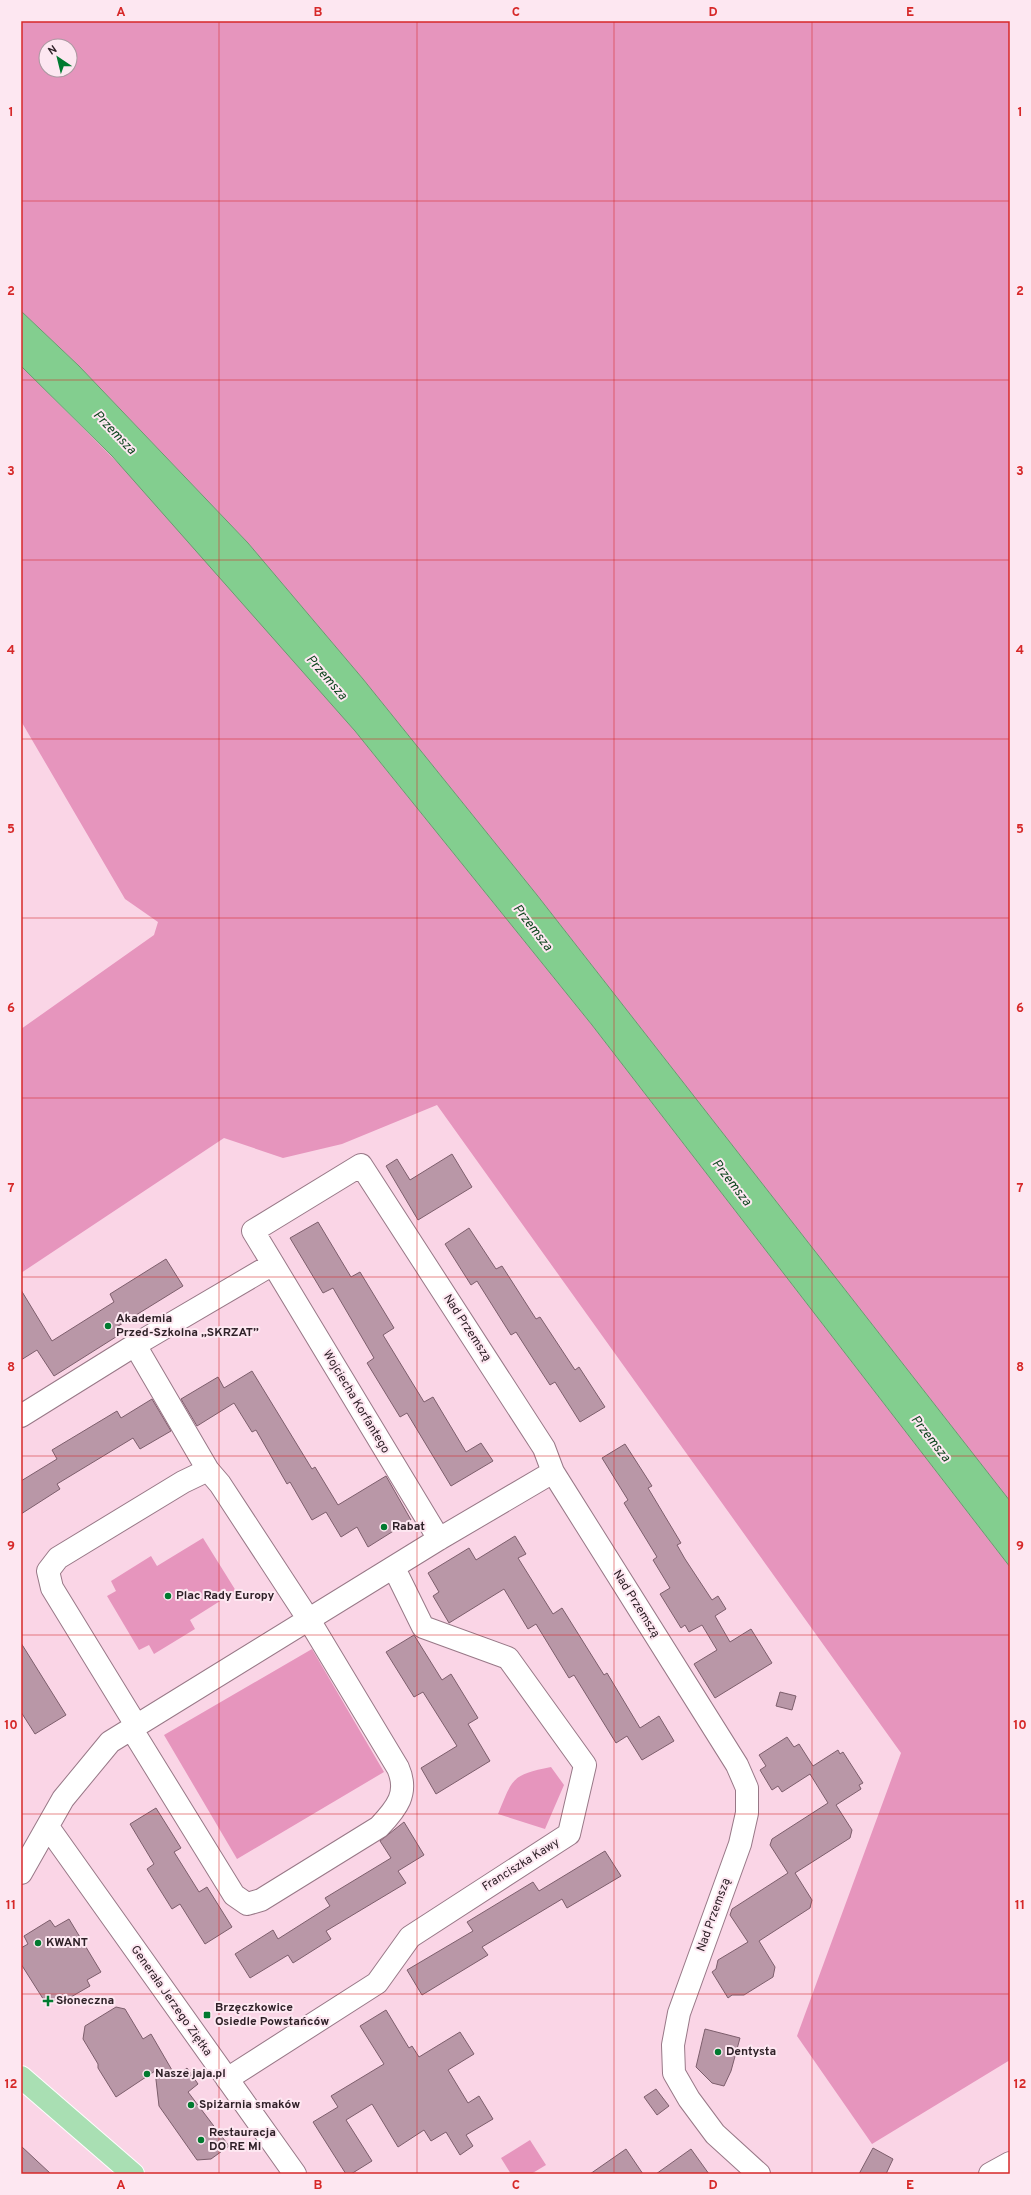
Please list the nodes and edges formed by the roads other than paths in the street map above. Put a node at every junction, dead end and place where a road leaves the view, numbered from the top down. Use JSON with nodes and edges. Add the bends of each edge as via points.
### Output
{"nodes":[{"id":1,"x":253,"y":1231,"type":"joint"},
{"id":2,"x":273,"y":1264,"type":"junction"},
{"id":3,"x":135,"y":1345,"type":"junction"},
{"id":4,"x":21,"y":1416,"type":"edge"},
{"id":5,"x":208,"y":1470,"type":"junction"},
{"id":6,"x":552,"y":1472,"type":"junction"},
{"id":7,"x":439,"y":1539,"type":"junction"},
{"id":8,"x":394,"y":1568,"type":"junction"},
{"id":9,"x":309,"y":1620,"type":"junction"},
{"id":10,"x":134,"y":1727,"type":"junction"},
{"id":11,"x":48,"y":1827,"type":"junction"},
{"id":12,"x":21,"y":1873,"type":"edge"},
{"id":13,"x":21,"y":2077,"type":"edge"},
{"id":14,"x":227,"y":2079,"type":"junction"},
{"id":15,"x":1010,"y":2163,"type":"edge"},
{"id":16,"x":133,"y":2174,"type":"edge"},
{"id":17,"x":295,"y":2174,"type":"edge"},
{"id":18,"x":759,"y":2174,"type":"edge"},
{"id":19,"x":990,"y":2174,"type":"edge"}],
"edges":[{"from":1,"to":2,"type":"street","name":"Wojciecha Korfantego"},
{"from":1,"to":6,"type":"street","name":"Nad Przemszą","via":[[361,1165],[544,1448]]},
{"from":2,"to":3,"type":"street"},
{"from":2,"to":7,"type":"street","name":"Wojciecha Korfantego"},
{"from":3,"to":4,"type":"street"},
{"from":3,"to":5,"type":"street"},
{"from":5,"to":9,"type":"street","via":[[220,1484]]},
{"from":5,"to":10,"type":"street","via":[[183,1482],[58,1558],[48,1571],[52,1588]]},
{"from":6,"to":7,"type":"street"},
{"from":6,"to":18,"type":"street","name":"Nad Przemszą","via":[[721,1738],[747,1788],[747,1813],[740,1844],[679,2013],[673,2045],[674,2073],[689,2099],[715,2134]]},
{"from":7,"to":8,"type":"street"},
{"from":8,"to":9,"type":"street"},
{"from":8,"to":14,"type":"street","name":"Franciszka Kawy","via":[[423,1627],[508,1658],[585,1765],[569,1834],[410,1937],[377,1982]]},
{"from":9,"to":10,"type":"street"},
{"from":9,"to":10,"type":"street","via":[[398,1768],[402,1776],[402,1793],[392,1813],[379,1826],[302,1876],[261,1900],[248,1904],[234,1895]]},
{"from":10,"to":11,"type":"street","via":[[107,1745],[63,1799]]},
{"from":11,"to":12,"type":"street"},
{"from":11,"to":14,"type":"street","name":"Generała Jerzego Ziętka"},
{"from":13,"to":16,"type":"main road"},
{"from":14,"to":17,"type":"street","name":"Generała Jerzego Ziętka"},
{"from":15,"to":19,"type":"street"}]}
